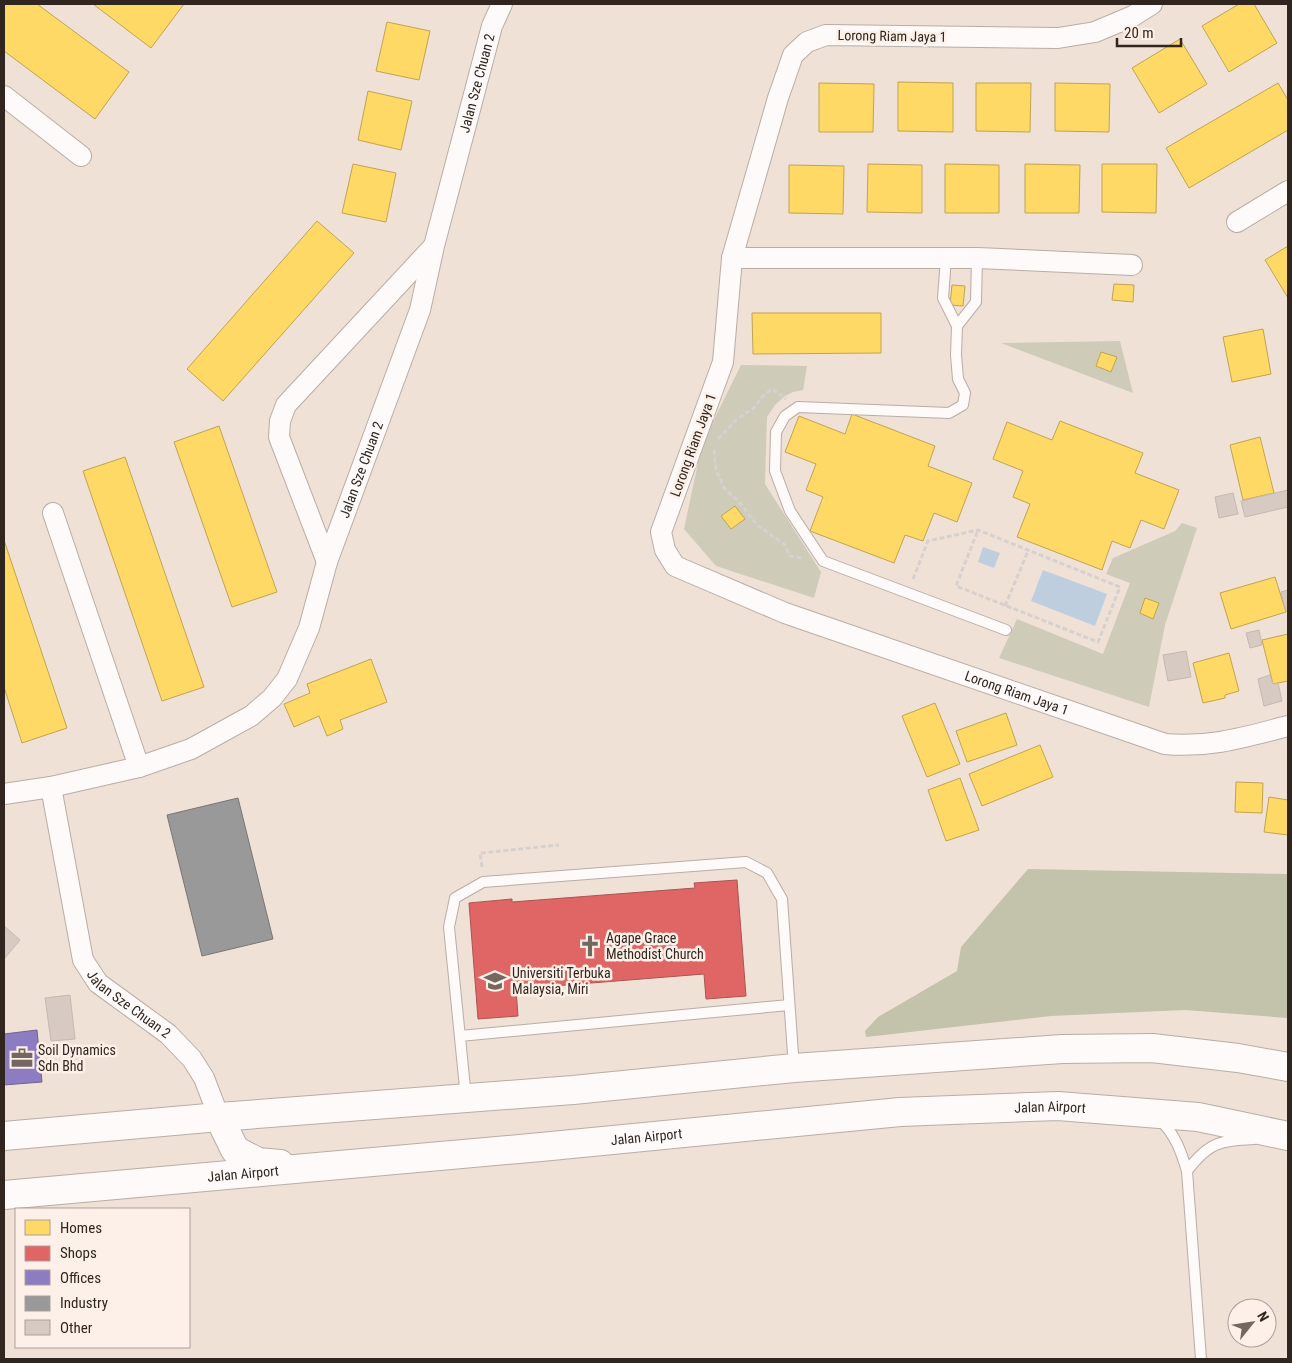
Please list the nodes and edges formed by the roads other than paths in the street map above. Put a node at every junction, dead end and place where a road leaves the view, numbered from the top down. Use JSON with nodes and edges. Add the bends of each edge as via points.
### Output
{"nodes":[{"id":1,"x":502,"y":4,"type":"edge"},
{"id":2,"x":1152,"y":4,"type":"edge"},
{"id":3,"x":4,"y":96,"type":"edge"},
{"id":4,"x":81,"y":156,"type":"dead end"},
{"id":5,"x":1288,"y":191,"type":"edge"},
{"id":6,"x":1237,"y":222,"type":"dead end"},
{"id":7,"x":434,"y":246,"type":"junction"},
{"id":8,"x":732,"y":258,"type":"junction"},
{"id":9,"x":946,"y":258,"type":"junction"},
{"id":10,"x":977,"y":258,"type":"junction"},
{"id":11,"x":1132,"y":266,"type":"dead end"},
{"id":12,"x":957,"y":326,"type":"junction"},
{"id":13,"x":53,"y":513,"type":"dead end"},
{"id":14,"x":327,"y":562,"type":"junction"},
{"id":15,"x":1006,"y":630,"type":"dead end"},
{"id":16,"x":1288,"y":726,"type":"edge"},
{"id":17,"x":139,"y":767,"type":"junction"},
{"id":18,"x":51,"y":787,"type":"junction"},
{"id":19,"x":4,"y":794,"type":"edge"},
{"id":20,"x":789,"y":1005,"type":"junction"},
{"id":21,"x":460,"y":1036,"type":"junction"},
{"id":22,"x":1288,"y":1067,"type":"edge"},
{"id":23,"x":794,"y":1068,"type":"junction"},
{"id":24,"x":466,"y":1099,"type":"junction"},
{"id":25,"x":1152,"y":1114,"type":"junction"},
{"id":26,"x":219,"y":1117,"type":"junction"},
{"id":27,"x":4,"y":1136,"type":"edge"},
{"id":28,"x":1288,"y":1137,"type":"edge"},
{"id":29,"x":319,"y":1167,"type":"junction"},
{"id":30,"x":1187,"y":1171,"type":"junction"},
{"id":31,"x":4,"y":1195,"type":"edge"},
{"id":32,"x":1201,"y":1359,"type":"edge"}],
"edges":[{"from":1,"to":7,"type":"street","name":"Jalan Sze Chuan 2","via":[[492,26]]},
{"from":2,"to":8,"type":"street","name":"Lorong Riam Jaya 1","via":[[1095,32],[1058,38],[826,35],[807,42],[793,55],[778,98]]},
{"from":3,"to":4,"type":"street"},
{"from":5,"to":6,"type":"street"},
{"from":7,"to":14,"type":"street","name":"Jalan Sze Chuan 2","via":[[420,310]]},
{"from":7,"to":14,"type":"street","via":[[286,405],[280,421],[279,437]]},
{"from":8,"to":9,"type":"street"},
{"from":8,"to":16,"type":"street","name":"Lorong Riam Jaya 1","via":[[723,362],[661,532],[664,550],[675,566],[786,613],[1165,744],[1189,746],[1229,741]]},
{"from":9,"to":10,"type":"street"},
{"from":9,"to":12,"type":"lane","via":[[943,298]]},
{"from":10,"to":11,"type":"street"},
{"from":10,"to":12,"type":"lane","via":[[976,302]]},
{"from":12,"to":15,"type":"lane","via":[[958,379],[965,394],[962,405],[949,412],[798,407],[785,416],[776,432],[775,471],[790,511],[823,561]]},
{"from":13,"to":17,"type":"street"},
{"from":14,"to":17,"type":"street","name":"Jalan Sze Chuan 2","via":[[309,628],[287,678],[272,698],[251,716],[191,749]]},
{"from":17,"to":18,"type":"street","name":"Jalan Sze Chuan 2"},
{"from":18,"to":19,"type":"street","name":"Jalan Sze Chuan 2"},
{"from":18,"to":26,"type":"street","name":"Jalan Sze Chuan 2","via":[[83,960],[98,983],[168,1034],[192,1059],[204,1078]]},
{"from":20,"to":21,"type":"lane"},
{"from":20,"to":21,"type":"lane","via":[[782,899],[767,873],[746,862],[483,882],[455,898],[449,927]]},
{"from":20,"to":23,"type":"lane"},
{"from":21,"to":24,"type":"lane"},
{"from":22,"to":23,"type":"main road","via":[[1152,1048],[1062,1049]]},
{"from":23,"to":24,"type":"main road"},
{"from":24,"to":26,"type":"main road"},
{"from":25,"to":28,"type":"main road","name":"Jalan Airport","via":[[1198,1117]]},
{"from":25,"to":29,"type":"main road","name":"Jalan Airport","via":[[1058,1106],[900,1112]]},
{"from":25,"to":30,"type":"lane","via":[[1168,1127],[1179,1146]]},
{"from":26,"to":27,"type":"main road"},
{"from":26,"to":29,"type":"main road","via":[[235,1150],[258,1162]]},
{"from":28,"to":30,"type":"lane","via":[[1235,1140],[1212,1145]]},
{"from":29,"to":31,"type":"main road","name":"Jalan Airport"},
{"from":30,"to":32,"type":"lane"}]}
